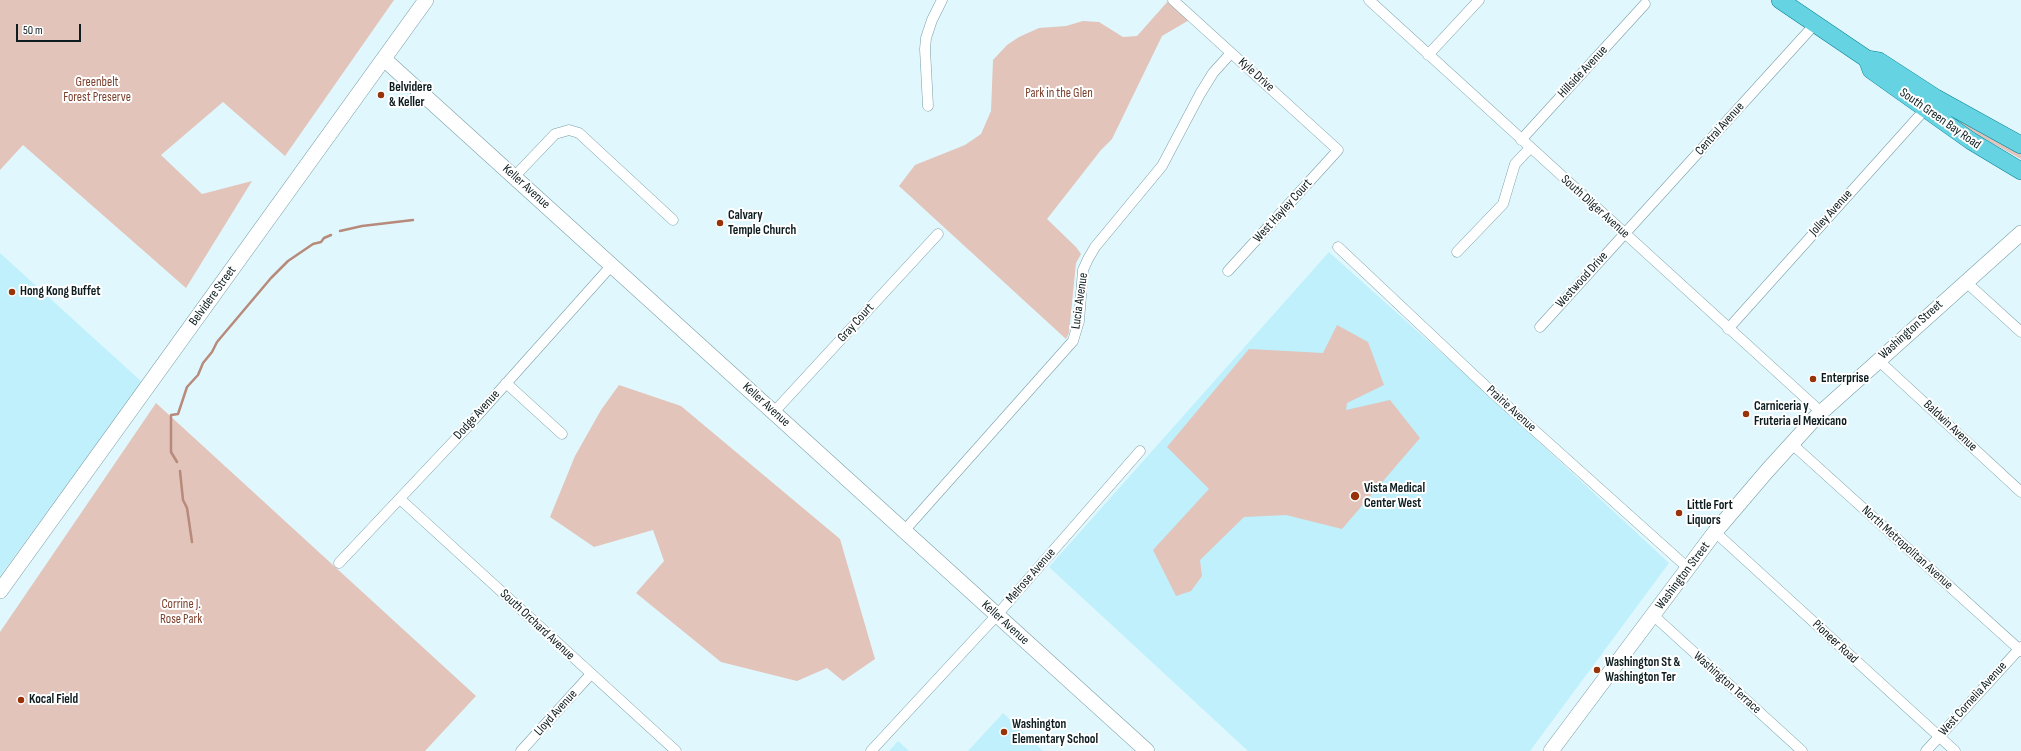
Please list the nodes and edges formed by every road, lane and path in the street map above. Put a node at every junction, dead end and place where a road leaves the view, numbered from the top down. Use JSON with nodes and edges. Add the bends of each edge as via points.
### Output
{"nodes":[{"id":1,"x":426,"y":0,"type":"edge"},
{"id":2,"x":942,"y":0,"type":"edge"},
{"id":3,"x":1173,"y":0,"type":"edge"},
{"id":4,"x":1368,"y":0,"type":"edge"},
{"id":5,"x":1479,"y":0,"type":"edge"},
{"id":6,"x":1780,"y":0,"type":"edge"},
{"id":7,"x":1645,"y":4,"type":"dead end"},
{"id":8,"x":1815,"y":24,"type":"junction"},
{"id":9,"x":1231,"y":53,"type":"junction"},
{"id":10,"x":1428,"y":55,"type":"junction"},
{"id":11,"x":384,"y":59,"type":"junction"},
{"id":12,"x":1931,"y":103,"type":"junction"},
{"id":13,"x":928,"y":106,"type":"dead end"},
{"id":14,"x":1521,"y":140,"type":"junction"},
{"id":15,"x":2021,"y":145,"type":"edge"},
{"id":16,"x":1530,"y":148,"type":"junction"},
{"id":17,"x":1343,"y":149,"type":"joint"},
{"id":18,"x":2021,"y":171,"type":"edge"},
{"id":19,"x":514,"y":177,"type":"junction"},
{"id":20,"x":674,"y":220,"type":"dead end"},
{"id":21,"x":2021,"y":233,"type":"edge"},
{"id":22,"x":938,"y":234,"type":"dead end"},
{"id":23,"x":1624,"y":234,"type":"junction"},
{"id":24,"x":1338,"y":247,"type":"dead end"},
{"id":25,"x":1457,"y":252,"type":"dead end"},
{"id":26,"x":612,"y":265,"type":"junction"},
{"id":27,"x":1228,"y":271,"type":"dead end"},
{"id":28,"x":1966,"y":282,"type":"junction"},
{"id":29,"x":1540,"y":327,"type":"dead end"},
{"id":30,"x":1728,"y":329,"type":"junction"},
{"id":31,"x":2021,"y":332,"type":"edge"},
{"id":32,"x":1878,"y":360,"type":"junction"},
{"id":33,"x":506,"y":383,"type":"junction"},
{"id":34,"x":774,"y":412,"type":"junction"},
{"id":35,"x":1821,"y":412,"type":"junction"},
{"id":36,"x":562,"y":434,"type":"dead end"},
{"id":37,"x":1792,"y":444,"type":"junction"},
{"id":38,"x":1140,"y":451,"type":"dead end"},
{"id":39,"x":2021,"y":492,"type":"edge"},
{"id":40,"x":400,"y":499,"type":"junction"},
{"id":41,"x":904,"y":530,"type":"junction"},
{"id":42,"x":1715,"y":532,"type":"junction"},
{"id":43,"x":339,"y":564,"type":"dead end"},
{"id":44,"x":1688,"y":568,"type":"junction"},
{"id":45,"x":0,"y":591,"type":"edge"},
{"id":46,"x":997,"y":615,"type":"junction"},
{"id":47,"x":1653,"y":615,"type":"junction"},
{"id":48,"x":2020,"y":649,"type":"edge"},
{"id":49,"x":591,"y":674,"type":"junction"},
{"id":50,"x":1939,"y":737,"type":"junction"},
{"id":51,"x":521,"y":751,"type":"edge"},
{"id":52,"x":676,"y":751,"type":"edge"},
{"id":53,"x":871,"y":751,"type":"edge"},
{"id":54,"x":1147,"y":751,"type":"edge"},
{"id":55,"x":1551,"y":751,"type":"edge"},
{"id":56,"x":1802,"y":751,"type":"edge"},
{"id":57,"x":1926,"y":751,"type":"edge"},
{"id":58,"x":1955,"y":751,"type":"edge"}],
"edges":[{"from":1,"to":11,"type":"main road","name":"Belvidere Street"},
{"from":2,"to":13,"type":"street","via":[[926,38]]},
{"from":3,"to":9,"type":"street","name":"Kyle Drive"},
{"from":4,"to":10,"type":"street","name":"South Dilger Avenue"},
{"from":5,"to":10,"type":"street"},
{"from":6,"to":8,"type":"main road","name":"South Green Bay Road"},
{"from":7,"to":14,"type":"street","name":"Hillside Avenue"},
{"from":8,"to":12,"type":"main road","name":"South Green Bay Road","via":[[1867,59],[1879,61]]},
{"from":8,"to":23,"type":"street","name":"Central Avenue"},
{"from":9,"to":17,"type":"street","name":"Kyle Drive"},
{"from":9,"to":41,"type":"street","name":"Lucia Avenue","via":[[1213,73],[1200,94],[1162,166],[1088,259],[1083,270],[1079,321],[1073,341]]},
{"from":10,"to":14,"type":"street","name":"South Dilger Avenue"},
{"from":11,"to":19,"type":"main road","name":"Keller Avenue"},
{"from":11,"to":45,"type":"main road","name":"Belvidere Street"},
{"from":12,"to":15,"type":"main road","name":"South Green Bay Road"},
{"from":12,"to":18,"type":"main road","name":"South Green Bay Road","via":[[1988,152]]},
{"from":12,"to":30,"type":"street","name":"Jolley Avenue"},
{"from":14,"to":16,"type":"street","name":"South Dilger Avenue"},
{"from":16,"to":23,"type":"street","name":"South Dilger Avenue"},
{"from":16,"to":25,"type":"street","via":[[1515,164],[1503,204]]},
{"from":17,"to":27,"type":"street","name":"West Hayley Court"},
{"from":19,"to":20,"type":"street","via":[[555,134],[569,130],[579,133]]},
{"from":19,"to":26,"type":"main road","name":"Keller Avenue"},
{"from":21,"to":28,"type":"main road","name":"Washington Street"},
{"from":22,"to":34,"type":"street","name":"Gray Court"},
{"from":23,"to":29,"type":"street","name":"Westwood Drive"},
{"from":23,"to":30,"type":"street","name":"South Dilger Avenue"},
{"from":24,"to":44,"type":"street","name":"Prairie Avenue","via":[[1494,394]]},
{"from":26,"to":33,"type":"street","name":"Dodge Avenue"},
{"from":26,"to":34,"type":"main road","name":"Keller Avenue"},
{"from":28,"to":31,"type":"street"},
{"from":28,"to":32,"type":"main road","name":"Washington Street"},
{"from":30,"to":35,"type":"street","name":"South Dilger Avenue"},
{"from":32,"to":35,"type":"main road","name":"Washington Street"},
{"from":32,"to":39,"type":"street","name":"Baldwin Avenue"},
{"from":33,"to":36,"type":"street"},
{"from":33,"to":40,"type":"street","name":"Dodge Avenue"},
{"from":34,"to":41,"type":"main road","name":"Keller Avenue"},
{"from":35,"to":37,"type":"main road","name":"Washington Street"},
{"from":37,"to":42,"type":"main road","name":"Washington Street"},
{"from":37,"to":48,"type":"street","name":"North Metropolitan Avenue"},
{"from":38,"to":46,"type":"street","name":"Melrose Avenue"},
{"from":40,"to":43,"type":"street","name":"Dodge Avenue"},
{"from":40,"to":49,"type":"street","name":"South Orchard Avenue"},
{"from":41,"to":46,"type":"main road","name":"Keller Avenue"},
{"from":42,"to":44,"type":"main road","name":"Washington Street"},
{"from":42,"to":50,"type":"street","name":"Pioneer Road"},
{"from":44,"to":47,"type":"main road","name":"Washington Street"},
{"from":46,"to":53,"type":"street","name":"Melrose Avenue"},
{"from":46,"to":54,"type":"main road","name":"Keller Avenue"},
{"from":47,"to":55,"type":"main road","name":"Washington Street"},
{"from":47,"to":56,"type":"street","name":"Washington Terrace"},
{"from":48,"to":50,"type":"street","name":"West Cornelia Avenue"},
{"from":49,"to":51,"type":"street","name":"Lloyd Avenue"},
{"from":49,"to":52,"type":"street","name":"South Orchard Avenue"},
{"from":50,"to":57,"type":"street","name":"West Cornelia Avenue"},
{"from":50,"to":58,"type":"street","name":"Pioneer Road"}]}
